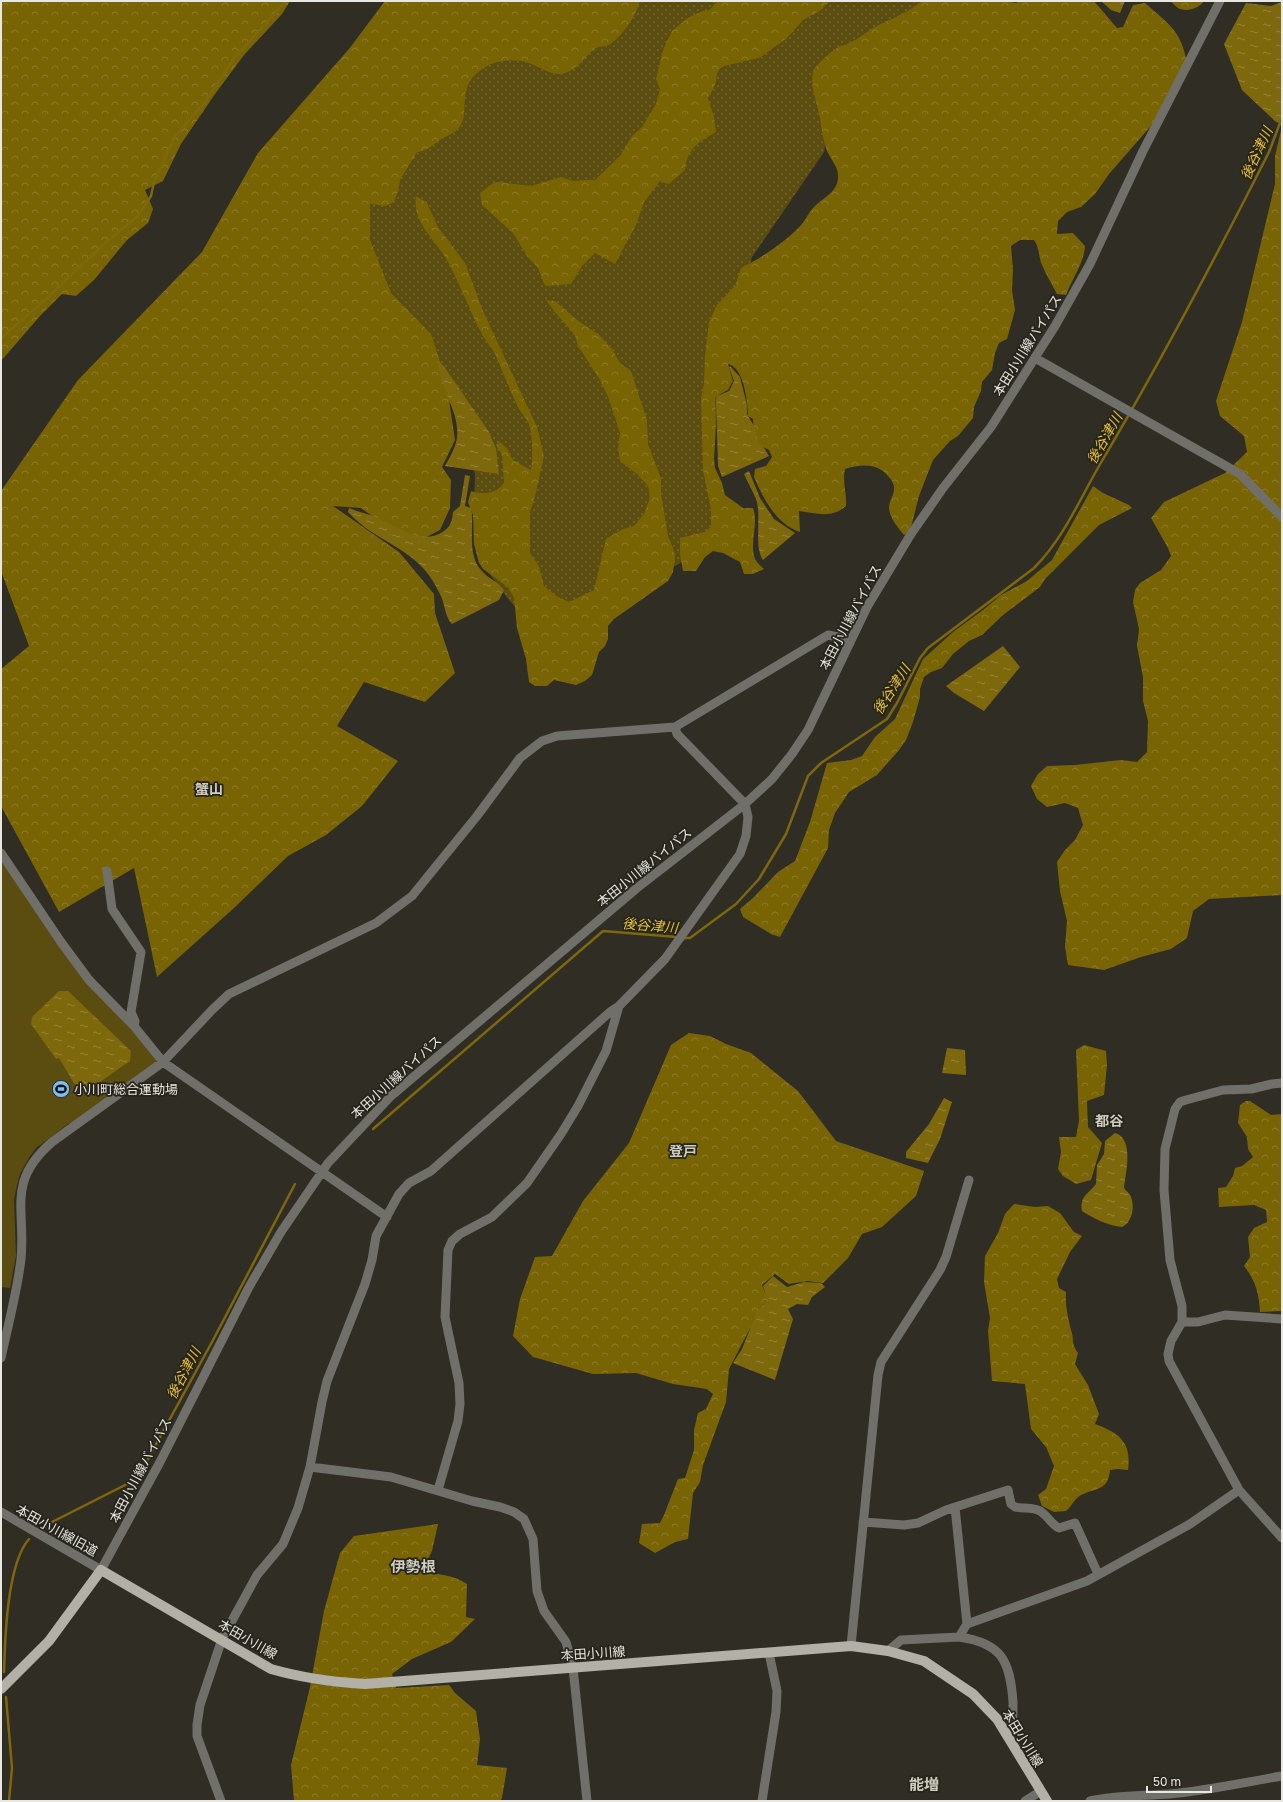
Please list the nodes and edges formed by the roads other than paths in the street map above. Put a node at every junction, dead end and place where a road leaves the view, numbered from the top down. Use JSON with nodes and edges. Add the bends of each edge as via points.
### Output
{"nodes":[{"id":1,"x":1220,"y":1,"type":"edge"},
{"id":2,"x":1034,"y":358,"type":"junction"},
{"id":3,"x":1282,"y":517,"type":"edge"},
{"id":4,"x":850,"y":642,"type":"junction"},
{"id":5,"x":675,"y":727,"type":"junction"},
{"id":6,"x":745,"y":804,"type":"junction"},
{"id":7,"x":1,"y":853,"type":"edge"},
{"id":8,"x":107,"y":871,"type":"dead end"},
{"id":9,"x":619,"y":1006,"type":"junction"},
{"id":10,"x":134,"y":1026,"type":"junction"},
{"id":11,"x":163,"y":1062,"type":"junction"},
{"id":12,"x":1282,"y":1083,"type":"edge"},
{"id":13,"x":320,"y":1172,"type":"junction"},
{"id":14,"x":969,"y":1180,"type":"dead end"},
{"id":15,"x":387,"y":1217,"type":"junction"},
{"id":16,"x":1282,"y":1319,"type":"edge"},
{"id":17,"x":1182,"y":1322,"type":"junction"},
{"id":18,"x":1,"y":1358,"type":"edge"},
{"id":19,"x":310,"y":1467,"type":"junction"},
{"id":20,"x":438,"y":1490,"type":"junction"},
{"id":21,"x":1239,"y":1490,"type":"junction"},
{"id":22,"x":954,"y":1507,"type":"junction"},
{"id":23,"x":1,"y":1512,"type":"edge"},
{"id":24,"x":863,"y":1522,"type":"junction"},
{"id":25,"x":1282,"y":1538,"type":"edge"},
{"id":26,"x":101,"y":1570,"type":"junction"},
{"id":27,"x":1098,"y":1574,"type":"junction"},
{"id":28,"x":967,"y":1624,"type":"junction"},
{"id":29,"x":959,"y":1637,"type":"junction"},
{"id":30,"x":222,"y":1639,"type":"junction"},
{"id":31,"x":851,"y":1646,"type":"junction"},
{"id":32,"x":888,"y":1651,"type":"junction"},
{"id":33,"x":769,"y":1653,"type":"junction"},
{"id":34,"x":573,"y":1668,"type":"junction"},
{"id":35,"x":1,"y":1689,"type":"edge"},
{"id":36,"x":1006,"y":1734,"type":"junction"},
{"id":37,"x":1282,"y":1776,"type":"edge"},
{"id":38,"x":1041,"y":1792,"type":"junction"},
{"id":39,"x":584,"y":1800,"type":"edge"},
{"id":40,"x":221,"y":1801,"type":"edge"},
{"id":41,"x":762,"y":1801,"type":"edge"},
{"id":42,"x":1025,"y":1801,"type":"edge"},
{"id":43,"x":1047,"y":1801,"type":"edge"},
{"id":44,"x":1090,"y":1801,"type":"edge"}],
"edges":[{"from":1,"to":2,"type":"street","name":"本田小川線バイパス","via":[[1143,150],[1076,290]]},
{"from":2,"to":3,"type":"street","via":[[1240,474]]},
{"from":2,"to":4,"type":"street","name":"本田小川線バイパス","via":[[991,427],[911,534],[867,607]]},
{"from":4,"to":5,"type":"street","via":[[828,635]]},
{"from":4,"to":6,"type":"street","name":"本田小川線バイパス","via":[[808,730],[772,779]]},
{"from":5,"to":6,"type":"street","via":[[678,734]]},
{"from":5,"to":11,"type":"street","via":[[557,736],[537,745],[520,758],[412,896],[376,923],[229,994]]},
{"from":6,"to":9,"type":"street","via":[[748,817],[746,836],[740,854],[665,959]]},
{"from":6,"to":13,"type":"street","name":"本田小川線バイパス","via":[[637,888],[430,1062],[356,1131]]},
{"from":7,"to":10,"type":"street","via":[[89,980]]},
{"from":8,"to":10,"type":"street","via":[[112,909],[141,952],[131,1012],[135,1021]]},
{"from":9,"to":15,"type":"street","via":[[431,1170],[409,1183],[399,1194]]},
{"from":9,"to":20,"type":"street","via":[[606,1051],[578,1106],[527,1183],[492,1217],[460,1234],[452,1241],[448,1250],[445,1317],[459,1384],[460,1404],[458,1421]]},
{"from":10,"to":11,"type":"street"},
{"from":11,"to":13,"type":"street"},
{"from":11,"to":18,"type":"street","via":[[52,1142],[28,1169],[20,1199],[21,1258]]},
{"from":12,"to":17,"type":"street","via":[[1251,1089],[1223,1090],[1180,1102],[1175,1109],[1165,1149],[1164,1190],[1170,1260],[1182,1306]]},
{"from":13,"to":15,"type":"street"},
{"from":13,"to":26,"type":"street","name":"本田小川線バイパス","via":[[249,1287],[160,1462]]},
{"from":14,"to":24,"type":"street","via":[[940,1270],[881,1362]]},
{"from":15,"to":19,"type":"street","via":[[376,1236],[365,1284],[327,1381]]},
{"from":16,"to":17,"type":"street","via":[[1225,1315],[1198,1322]]},
{"from":17,"to":21,"type":"street","via":[[1171,1341],[1169,1361]]},
{"from":19,"to":20,"type":"street","via":[[391,1477]]},
{"from":19,"to":30,"type":"street","via":[[298,1508],[283,1544],[258,1575]]},
{"from":20,"to":34,"type":"street","via":[[500,1507],[514,1512],[524,1520],[533,1538],[537,1591],[544,1610],[566,1642]]},
{"from":21,"to":25,"type":"street"},
{"from":21,"to":27,"type":"street","via":[[1190,1524]]},
{"from":22,"to":24,"type":"street","via":[[918,1523],[904,1525]]},
{"from":22,"to":27,"type":"street","via":[[1008,1490],[1015,1507],[1041,1511],[1059,1528],[1075,1523]]},
{"from":22,"to":28,"type":"street"},
{"from":23,"to":26,"type":"street","name":"本田小川線旧道"},
{"from":24,"to":31,"type":"street"},
{"from":26,"to":30,"type":"main road","name":"本田小川線"},
{"from":26,"to":35,"type":"main road","name":"本田小川線バイパス","via":[[49,1641]]},
{"from":27,"to":28,"type":"street","via":[[1086,1581]]},
{"from":28,"to":29,"type":"street"},
{"from":29,"to":32,"type":"street","via":[[901,1640]]},
{"from":29,"to":36,"type":"street","via":[[976,1639],[989,1645],[1008,1667],[1013,1715],[1012,1728]]},
{"from":30,"to":34,"type":"main road","name":"本田小川線","via":[[271,1669],[331,1682],[365,1684]]},
{"from":30,"to":40,"type":"street","via":[[200,1705],[197,1725],[201,1749]]},
{"from":31,"to":32,"type":"main road","name":"本田小川線"},
{"from":31,"to":33,"type":"main road","name":"本田小川線"},
{"from":32,"to":36,"type":"main road","name":"本田小川線","via":[[924,1661],[966,1689],[997,1719]]},
{"from":33,"to":34,"type":"main road","name":"本田小川線"},
{"from":33,"to":41,"type":"street","via":[[777,1690],[776,1712]]},
{"from":34,"to":39,"type":"street"},
{"from":36,"to":38,"type":"main road","name":"本田小川線"},
{"from":37,"to":44,"type":"street","via":[[1170,1794],[1110,1796]]},
{"from":38,"to":42,"type":"street"},
{"from":38,"to":43,"type":"main road","name":"本田小川線"}]}
